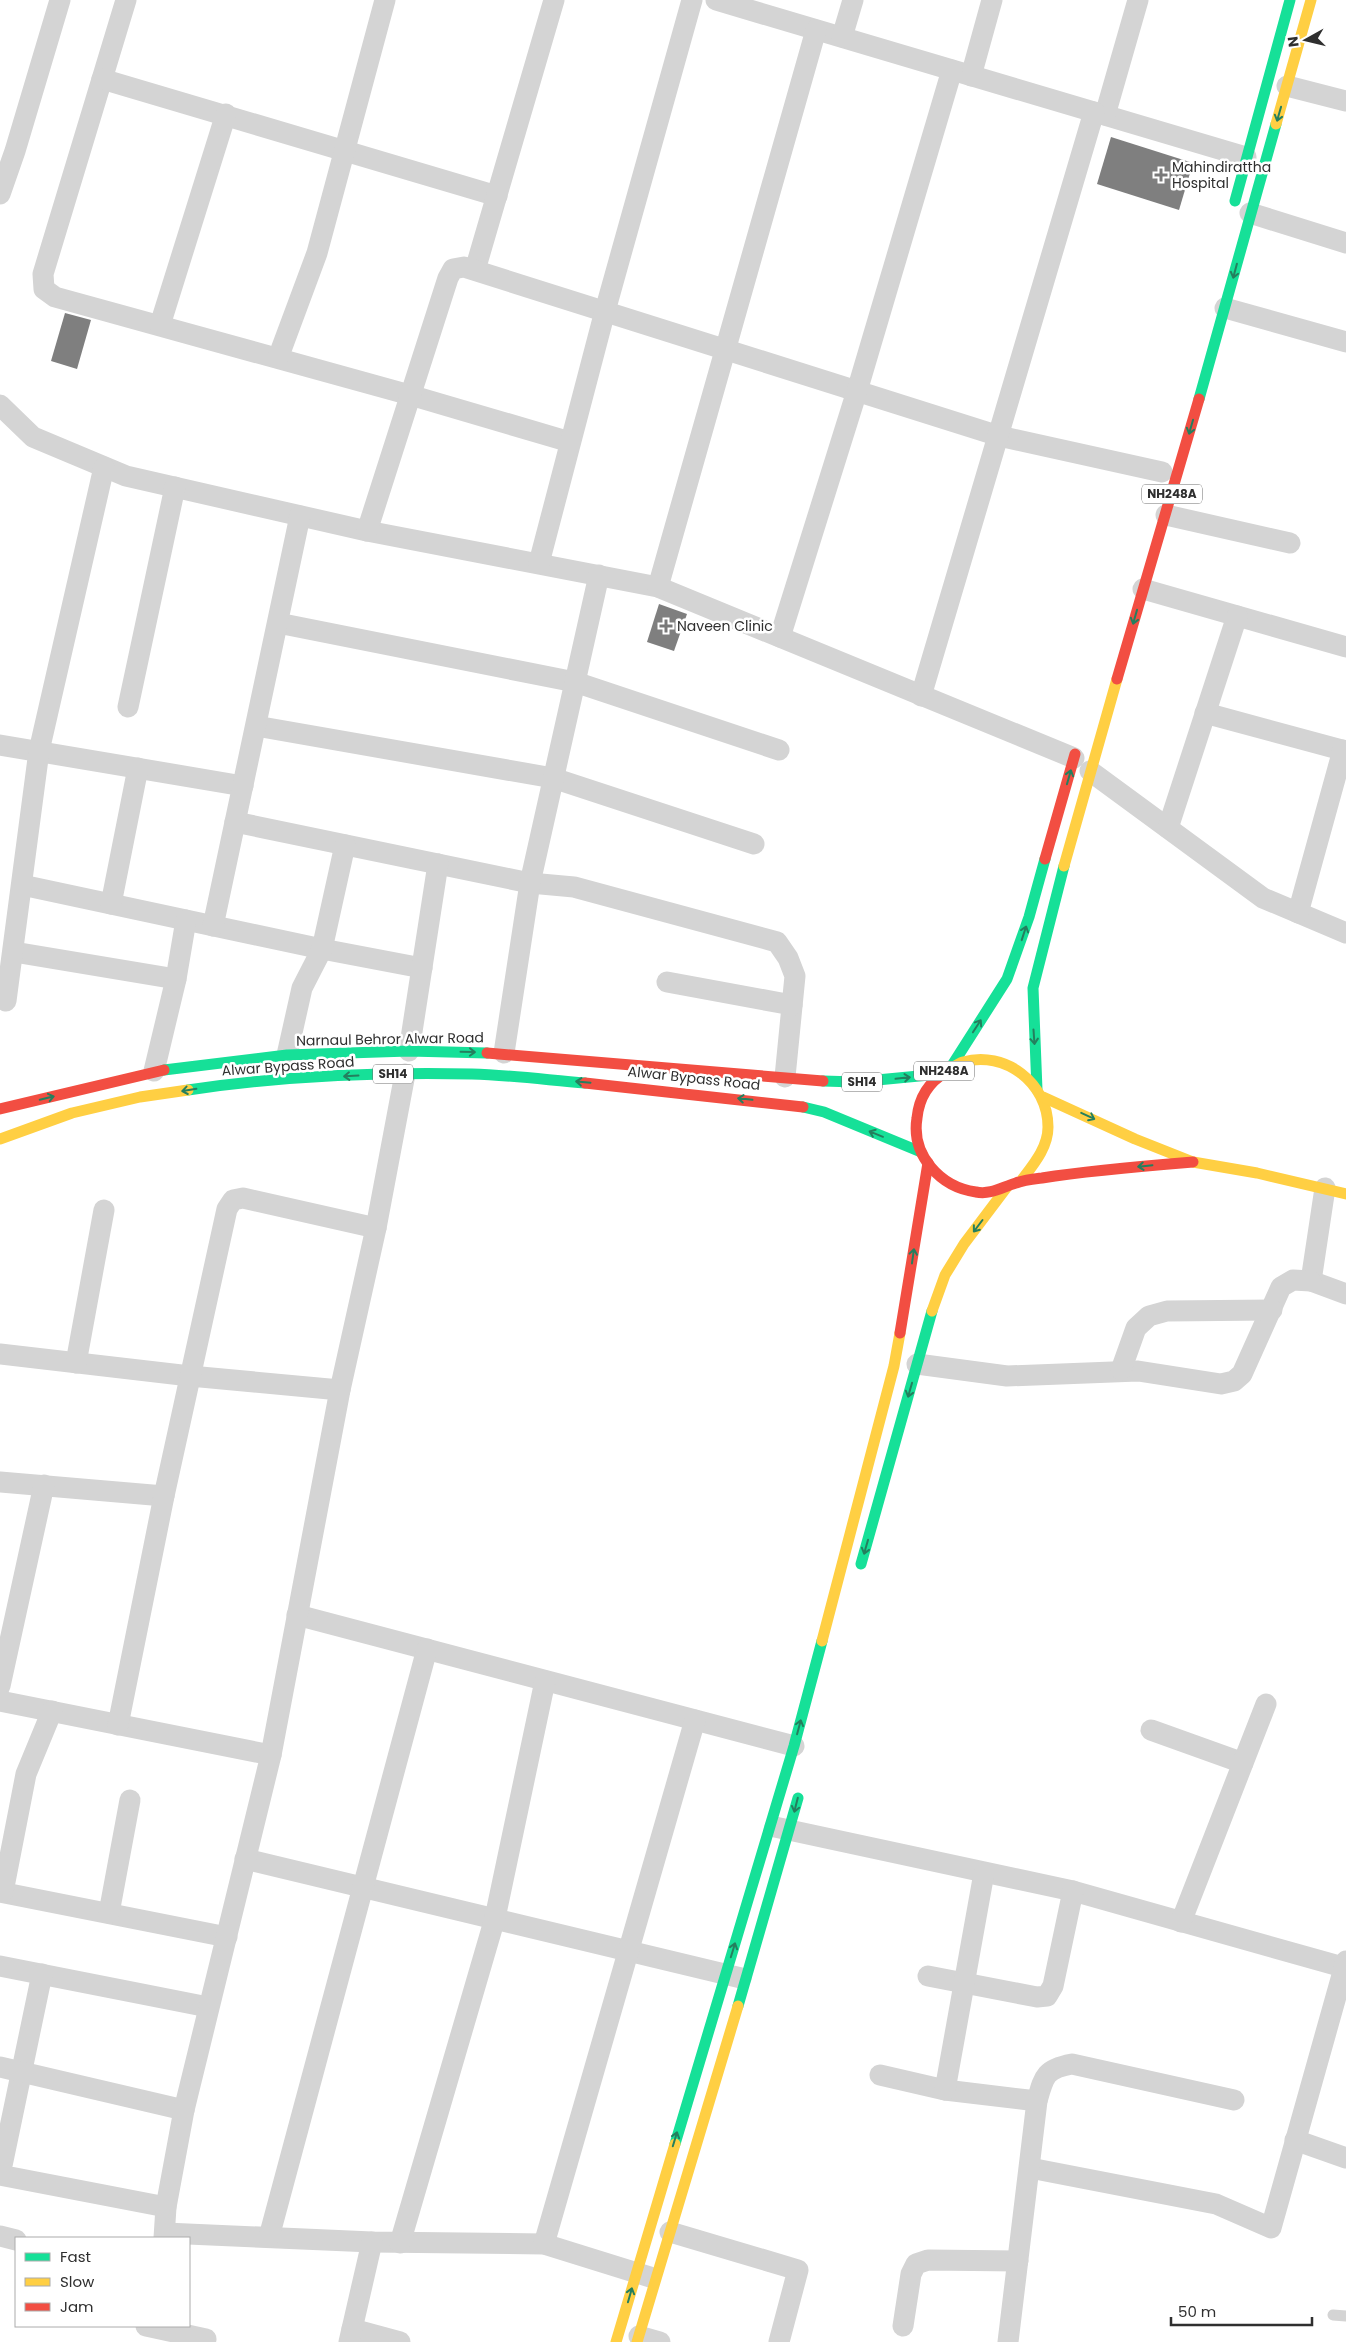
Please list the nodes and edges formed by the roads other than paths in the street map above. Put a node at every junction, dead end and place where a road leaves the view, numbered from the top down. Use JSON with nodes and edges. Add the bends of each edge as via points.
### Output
{"nodes":[{"id":1,"x":60,"y":0,"type":"edge"},
{"id":2,"x":126,"y":0,"type":"edge"},
{"id":3,"x":385,"y":0,"type":"edge"},
{"id":4,"x":554,"y":0,"type":"edge"},
{"id":5,"x":692,"y":0,"type":"edge"},
{"id":6,"x":719,"y":0,"type":"edge"},
{"id":7,"x":853,"y":0,"type":"edge"},
{"id":8,"x":992,"y":0,"type":"edge"},
{"id":9,"x":1138,"y":0,"type":"edge"},
{"id":10,"x":1290,"y":0,"type":"edge"},
{"id":11,"x":1311,"y":0,"type":"edge"},
{"id":12,"x":816,"y":30,"type":"junction"},
{"id":13,"x":842,"y":37,"type":"junction"},
{"id":14,"x":962,"y":73,"type":"junction"},
{"id":15,"x":102,"y":79,"type":"junction"},
{"id":16,"x":1287,"y":86,"type":"junction"},
{"id":17,"x":1346,"y":102,"type":"edge"},
{"id":18,"x":226,"y":114,"type":"junction"},
{"id":19,"x":1100,"y":114,"type":"junction"},
{"id":20,"x":344,"y":150,"type":"junction"},
{"id":21,"x":1246,"y":157,"type":"junction"},
{"id":22,"x":0,"y":194,"type":"edge"},
{"id":23,"x":497,"y":196,"type":"junction"},
{"id":24,"x":1242,"y":211,"type":"junction"},
{"id":25,"x":1346,"y":243,"type":"edge"},
{"id":26,"x":475,"y":270,"type":"junction"},
{"id":27,"x":1225,"y":308,"type":"junction"},
{"id":28,"x":605,"y":311,"type":"junction"},
{"id":29,"x":160,"y":325,"type":"junction"},
{"id":30,"x":1346,"y":342,"type":"edge"},
{"id":31,"x":725,"y":349,"type":"junction"},
{"id":32,"x":278,"y":358,"type":"junction"},
{"id":33,"x":856,"y":391,"type":"junction"},
{"id":34,"x":410,"y":395,"type":"junction"},
{"id":35,"x":1,"y":409,"type":"edge"},
{"id":36,"x":999,"y":436,"type":"junction"},
{"id":37,"x":570,"y":442,"type":"junction"},
{"id":38,"x":104,"y":467,"type":"junction"},
{"id":39,"x":1162,"y":472,"type":"dead end"},
{"id":40,"x":175,"y":487,"type":"junction"},
{"id":41,"x":1166,"y":515,"type":"junction"},
{"id":42,"x":300,"y":516,"type":"junction"},
{"id":43,"x":367,"y":531,"type":"junction"},
{"id":44,"x":1290,"y":543,"type":"dead end"},
{"id":45,"x":538,"y":563,"type":"junction"},
{"id":46,"x":599,"y":575,"type":"junction"},
{"id":47,"x":658,"y":587,"type":"junction"},
{"id":48,"x":1143,"y":589,"type":"junction"},
{"id":49,"x":1236,"y":616,"type":"junction"},
{"id":50,"x":278,"y":623,"type":"junction"},
{"id":51,"x":780,"y":637,"type":"junction"},
{"id":52,"x":1346,"y":647,"type":"edge"},
{"id":53,"x":575,"y":682,"type":"junction"},
{"id":54,"x":921,"y":696,"type":"junction"},
{"id":55,"x":128,"y":707,"type":"dead end"},
{"id":56,"x":1205,"y":713,"type":"junction"},
{"id":57,"x":256,"y":726,"type":"junction"},
{"id":58,"x":0,"y":745,"type":"edge"},
{"id":59,"x":779,"y":750,"type":"dead end"},
{"id":60,"x":39,"y":751,"type":"junction"},
{"id":61,"x":1344,"y":751,"type":"edge"},
{"id":62,"x":1081,"y":756,"type":"junction"},
{"id":63,"x":138,"y":768,"type":"junction"},
{"id":64,"x":553,"y":778,"type":"junction"},
{"id":65,"x":243,"y":786,"type":"junction"},
{"id":66,"x":235,"y":822,"type":"junction"},
{"id":67,"x":1168,"y":828,"type":"junction"},
{"id":68,"x":754,"y":844,"type":"dead end"},
{"id":69,"x":345,"y":845,"type":"junction"},
{"id":70,"x":438,"y":864,"type":"junction"},
{"id":71,"x":530,"y":883,"type":"junction"},
{"id":72,"x":22,"y":885,"type":"junction"},
{"id":73,"x":111,"y":904,"type":"junction"},
{"id":74,"x":1298,"y":913,"type":"junction"},
{"id":75,"x":186,"y":920,"type":"junction"},
{"id":76,"x":214,"y":926,"type":"junction"},
{"id":77,"x":1346,"y":933,"type":"edge"},
{"id":78,"x":322,"y":949,"type":"junction"},
{"id":79,"x":14,"y":952,"type":"junction"},
{"id":80,"x":422,"y":968,"type":"junction"},
{"id":81,"x":176,"y":980,"type":"junction"},
{"id":82,"x":667,"y":982,"type":"dead end"},
{"id":83,"x":6,"y":1001,"type":"dead end"},
{"id":84,"x":792,"y":1005,"type":"junction"},
{"id":85,"x":409,"y":1051,"type":"junction"},
{"id":86,"x":504,"y":1053,"type":"junction"},
{"id":87,"x":287,"y":1055,"type":"junction"},
{"id":88,"x":951,"y":1067,"type":"junction"},
{"id":89,"x":154,"y":1071,"type":"junction"},
{"id":90,"x":405,"y":1074,"type":"junction"},
{"id":91,"x":940,"y":1074,"type":"junction"},
{"id":92,"x":785,"y":1077,"type":"junction"},
{"id":93,"x":1040,"y":1093,"type":"junction"},
{"id":94,"x":0,"y":1109,"type":"edge"},
{"id":95,"x":0,"y":1139,"type":"edge"},
{"id":96,"x":921,"y":1152,"type":"junction"},
{"id":97,"x":1193,"y":1162,"type":"junction"},
{"id":98,"x":928,"y":1163,"type":"junction"},
{"id":99,"x":1021,"y":1181,"type":"junction"},
{"id":100,"x":1007,"y":1187,"type":"junction"},
{"id":101,"x":1325,"y":1188,"type":"junction"},
{"id":102,"x":1346,"y":1194,"type":"edge"},
{"id":103,"x":104,"y":1210,"type":"dead end"},
{"id":104,"x":376,"y":1228,"type":"junction"},
{"id":105,"x":1311,"y":1282,"type":"junction"},
{"id":106,"x":1346,"y":1294,"type":"edge"},
{"id":107,"x":1272,"y":1310,"type":"junction"},
{"id":108,"x":0,"y":1354,"type":"edge"},
{"id":109,"x":76,"y":1363,"type":"junction"},
{"id":110,"x":917,"y":1364,"type":"junction"},
{"id":111,"x":1121,"y":1370,"type":"junction"},
{"id":112,"x":190,"y":1376,"type":"junction"},
{"id":113,"x":340,"y":1390,"type":"junction"},
{"id":114,"x":0,"y":1482,"type":"edge"},
{"id":115,"x":44,"y":1485,"type":"junction"},
{"id":116,"x":164,"y":1496,"type":"junction"},
{"id":117,"x":859,"y":1572,"type":"dead end"},
{"id":118,"x":297,"y":1615,"type":"junction"},
{"id":119,"x":427,"y":1650,"type":"junction"},
{"id":120,"x":545,"y":1680,"type":"junction"},
{"id":121,"x":0,"y":1686,"type":"edge"},
{"id":122,"x":0,"y":1701,"type":"edge"},
{"id":123,"x":1266,"y":1704,"type":"dead end"},
{"id":124,"x":52,"y":1712,"type":"junction"},
{"id":125,"x":695,"y":1720,"type":"junction"},
{"id":126,"x":118,"y":1725,"type":"junction"},
{"id":127,"x":1151,"y":1730,"type":"dead end"},
{"id":128,"x":794,"y":1746,"type":"junction"},
{"id":129,"x":271,"y":1755,"type":"junction"},
{"id":130,"x":1243,"y":1764,"type":"junction"},
{"id":131,"x":800,"y":1788,"type":"dead end"},
{"id":132,"x":130,"y":1800,"type":"dead end"},
{"id":133,"x":780,"y":1828,"type":"junction"},
{"id":134,"x":246,"y":1859,"type":"junction"},
{"id":135,"x":984,"y":1873,"type":"junction"},
{"id":136,"x":363,"y":1887,"type":"junction"},
{"id":137,"x":1073,"y":1891,"type":"junction"},
{"id":138,"x":2,"y":1892,"type":"edge"},
{"id":139,"x":109,"y":1913,"type":"junction"},
{"id":140,"x":495,"y":1918,"type":"junction"},
{"id":141,"x":1182,"y":1922,"type":"junction"},
{"id":142,"x":227,"y":1936,"type":"junction"},
{"id":143,"x":628,"y":1950,"type":"junction"},
{"id":144,"x":1345,"y":1965,"type":"edge"},
{"id":145,"x":0,"y":1966,"type":"edge"},
{"id":146,"x":42,"y":1974,"type":"junction"},
{"id":147,"x":736,"y":1976,"type":"junction"},
{"id":148,"x":928,"y":1976,"type":"dead end"},
{"id":149,"x":965,"y":1982,"type":"junction"},
{"id":150,"x":208,"y":2006,"type":"junction"},
{"id":151,"x":0,"y":2067,"type":"edge"},
{"id":152,"x":23,"y":2072,"type":"junction"},
{"id":153,"x":880,"y":2075,"type":"dead end"},
{"id":154,"x":945,"y":2090,"type":"junction"},
{"id":155,"x":1234,"y":2100,"type":"dead end"},
{"id":156,"x":1037,"y":2101,"type":"junction"},
{"id":157,"x":184,"y":2110,"type":"junction"},
{"id":158,"x":1295,"y":2140,"type":"junction"},
{"id":159,"x":1346,"y":2158,"type":"edge"},
{"id":160,"x":1030,"y":2168,"type":"junction"},
{"id":161,"x":166,"y":2207,"type":"junction"},
{"id":162,"x":670,"y":2232,"type":"junction"},
{"id":163,"x":0,"y":2236,"type":"edge"},
{"id":164,"x":164,"y":2236,"type":"edge"},
{"id":165,"x":269,"y":2238,"type":"junction"},
{"id":166,"x":15,"y":2240,"type":"edge"},
{"id":167,"x":372,"y":2242,"type":"junction"},
{"id":168,"x":400,"y":2243,"type":"junction"},
{"id":169,"x":544,"y":2244,"type":"junction"},
{"id":170,"x":1018,"y":2261,"type":"junction"},
{"id":171,"x":646,"y":2276,"type":"junction"},
{"id":172,"x":1333,"y":2315,"type":"dead end"},
{"id":173,"x":1346,"y":2316,"type":"edge"},
{"id":174,"x":903,"y":2326,"type":"dead end"},
{"id":175,"x":145,"y":2327,"type":"edge"},
{"id":176,"x":150,"y":2327,"type":"edge"},
{"id":177,"x":351,"y":2336,"type":"edge"},
{"id":178,"x":206,"y":2339,"type":"dead end"},
{"id":179,"x":638,"y":2339,"type":"edge"},
{"id":180,"x":139,"y":2342,"type":"edge"},
{"id":181,"x":400,"y":2342,"type":"edge"},
{"id":182,"x":616,"y":2342,"type":"edge"},
{"id":183,"x":660,"y":2342,"type":"edge"},
{"id":184,"x":779,"y":2342,"type":"edge"},
{"id":185,"x":1008,"y":2342,"type":"edge"}],
"edges":[{"from":1,"to":22,"type":"street"},
{"from":2,"to":15,"type":"street"},
{"from":3,"to":20,"type":"street"},
{"from":4,"to":23,"type":"street"},
{"from":5,"to":28,"type":"street"},
{"from":6,"to":12,"type":"street"},
{"from":7,"to":13,"type":"street"},
{"from":8,"to":14,"type":"street"},
{"from":9,"to":19,"type":"street"},
{"from":10,"to":21,"type":"main road","number":"NH248A"},
{"from":11,"to":16,"type":"main road","number":"NH248A"},
{"from":12,"to":13,"type":"street"},
{"from":12,"to":31,"type":"street"},
{"from":13,"to":14,"type":"street"},
{"from":14,"to":19,"type":"street"},
{"from":14,"to":33,"type":"street"},
{"from":15,"to":18,"type":"street"},
{"from":15,"to":29,"type":"street","via":[[44,274],[44,289],[55,298]]},
{"from":16,"to":17,"type":"street"},
{"from":16,"to":24,"type":"main road","number":"NH248A","one_way":true},
{"from":18,"to":20,"type":"street"},
{"from":18,"to":29,"type":"street"},
{"from":19,"to":21,"type":"street"},
{"from":19,"to":36,"type":"street"},
{"from":20,"to":23,"type":"street"},
{"from":20,"to":32,"type":"street","via":[[317,253]]},
{"from":21,"to":24,"type":"main road","number":"NH248A"},
{"from":23,"to":26,"type":"street"},
{"from":24,"to":25,"type":"street"},
{"from":24,"to":27,"type":"main road","number":"NH248A","one_way":true},
{"from":26,"to":28,"type":"street"},
{"from":26,"to":34,"type":"street","via":[[453,269],[448,278]]},
{"from":27,"to":30,"type":"street"},
{"from":27,"to":41,"type":"main road","number":"NH248A","one_way":true},
{"from":28,"to":31,"type":"street"},
{"from":28,"to":37,"type":"street"},
{"from":29,"to":32,"type":"street"},
{"from":31,"to":33,"type":"street"},
{"from":31,"to":47,"type":"street"},
{"from":32,"to":34,"type":"street"},
{"from":33,"to":36,"type":"street"},
{"from":33,"to":51,"type":"street"},
{"from":34,"to":37,"type":"street"},
{"from":34,"to":43,"type":"street"},
{"from":35,"to":38,"type":"street","via":[[33,437]]},
{"from":36,"to":39,"type":"street"},
{"from":36,"to":54,"type":"street"},
{"from":37,"to":45,"type":"street"},
{"from":38,"to":40,"type":"street","via":[[126,476]]},
{"from":38,"to":60,"type":"street"},
{"from":40,"to":42,"type":"street"},
{"from":40,"to":55,"type":"street"},
{"from":41,"to":44,"type":"street"},
{"from":41,"to":48,"type":"main road","number":"NH248A"},
{"from":42,"to":43,"type":"street"},
{"from":42,"to":50,"type":"street"},
{"from":43,"to":45,"type":"street"},
{"from":45,"to":46,"type":"street"},
{"from":46,"to":47,"type":"street"},
{"from":46,"to":53,"type":"street"},
{"from":47,"to":51,"type":"street"},
{"from":48,"to":49,"type":"street"},
{"from":48,"to":62,"type":"main road","number":"NH248A","one_way":true},
{"from":49,"to":52,"type":"street"},
{"from":49,"to":56,"type":"street"},
{"from":50,"to":53,"type":"street"},
{"from":50,"to":57,"type":"street"},
{"from":51,"to":54,"type":"street"},
{"from":53,"to":59,"type":"street"},
{"from":53,"to":64,"type":"street"},
{"from":54,"to":62,"type":"street"},
{"from":56,"to":61,"type":"street"},
{"from":56,"to":67,"type":"street"},
{"from":57,"to":64,"type":"street"},
{"from":57,"to":65,"type":"street"},
{"from":58,"to":60,"type":"street"},
{"from":60,"to":63,"type":"street"},
{"from":60,"to":72,"type":"street"},
{"from":61,"to":74,"type":"street"},
{"from":62,"to":67,"type":"street"},
{"from":88,"to":62,"type":"main road","number":"NH248A","one_way":true,"via":[[1007,978]]},
{"from":62,"to":93,"type":"main road","number":"NH248A","one_way":true,"via":[[1033,988]]},
{"from":63,"to":65,"type":"street"},
{"from":63,"to":73,"type":"street"},
{"from":64,"to":68,"type":"street"},
{"from":64,"to":71,"type":"street"},
{"from":65,"to":66,"type":"street"},
{"from":66,"to":69,"type":"street"},
{"from":66,"to":76,"type":"street"},
{"from":67,"to":74,"type":"street","via":[[1263,898]]},
{"from":69,"to":70,"type":"street"},
{"from":69,"to":78,"type":"street"},
{"from":70,"to":71,"type":"street"},
{"from":70,"to":80,"type":"street"},
{"from":71,"to":84,"type":"street","via":[[574,887],[778,942],[794,976]]},
{"from":71,"to":86,"type":"street"},
{"from":72,"to":73,"type":"street"},
{"from":72,"to":79,"type":"street"},
{"from":73,"to":75,"type":"street"},
{"from":74,"to":77,"type":"street"},
{"from":75,"to":76,"type":"street"},
{"from":75,"to":81,"type":"street"},
{"from":76,"to":78,"type":"street"},
{"from":78,"to":80,"type":"street"},
{"from":78,"to":87,"type":"street","via":[[302,988]]},
{"from":79,"to":81,"type":"street"},
{"from":79,"to":83,"type":"street"},
{"from":80,"to":85,"type":"street"},
{"from":81,"to":89,"type":"street"},
{"from":82,"to":84,"type":"street"},
{"from":84,"to":92,"type":"street"},
{"from":85,"to":86,"type":"main road","name":"Narnaul Behror Alwar Road","number":"SH14","one_way":true},
{"from":85,"to":87,"type":"main road","name":"Narnaul Behror Alwar Road","number":"SH14"},
{"from":86,"to":92,"type":"main road","name":"Narnaul Behror Alwar Road","number":"SH14"},
{"from":87,"to":89,"type":"main road","name":"Narnaul Behror Alwar Road","number":"SH14"},
{"from":88,"to":91,"type":"main road","number":"NH248A"},
{"from":88,"to":93,"type":"main road","number":"NH248A","via":[[964,1062],[992,1060],[1018,1069],[1030,1078]]},
{"from":94,"to":89,"type":"main road","name":"Narnaul Behror Alwar Road","number":"SH14","one_way":true},
{"from":90,"to":95,"type":"main road","name":"Alwar Bypass Road","number":"SH14","one_way":true,"via":[[267,1080],[150,1096],[72,1113]]},
{"from":96,"to":90,"type":"main road","name":"Alwar Bypass Road","number":"SH14","one_way":true,"via":[[824,1112],[793,1104],[544,1078]]},
{"from":90,"to":104,"type":"street"},
{"from":92,"to":91,"type":"main road","number":"SH14","one_way":true,"via":[[856,1082]]},
{"from":91,"to":96,"type":"main road","number":"NH248A","via":[[925,1093],[916,1116]]},
{"from":93,"to":97,"type":"main road","number":"NH248A","one_way":true,"via":[[1135,1139]]},
{"from":93,"to":99,"type":"main road","number":"NH248A","via":[[1050,1128],[1042,1158]]},
{"from":96,"to":98,"type":"main road","number":"NH248A"},
{"from":97,"to":99,"type":"main road","number":"NH248A","one_way":true},
{"from":97,"to":101,"type":"main road","number":"NH248A"},
{"from":98,"to":100,"type":"main road","number":"NH248A","via":[[943,1180],[963,1190],[986,1193]]},
{"from":128,"to":98,"type":"main road","one_way":true,"via":[[894,1366]]},
{"from":99,"to":100,"type":"main road","number":"NH248A"},
{"from":100,"to":110,"type":"main road","one_way":true,"via":[[944,1275]]},
{"from":101,"to":102,"type":"main road","number":"NH248A"},
{"from":101,"to":105,"type":"street"},
{"from":103,"to":109,"type":"street"},
{"from":104,"to":112,"type":"street","via":[[243,1198],[233,1200],[227,1208]]},
{"from":104,"to":113,"type":"street"},
{"from":105,"to":106,"type":"street"},
{"from":105,"to":107,"type":"street","via":[[1293,1280],[1281,1286]]},
{"from":107,"to":111,"type":"street","via":[[1167,1311],[1149,1316],[1136,1328]]},
{"from":107,"to":111,"type":"street","via":[[1242,1374],[1234,1381],[1221,1384]]},
{"from":108,"to":109,"type":"street"},
{"from":109,"to":112,"type":"street"},
{"from":110,"to":111,"type":"street","via":[[1007,1376]]},
{"from":110,"to":117,"type":"main road","one_way":true},
{"from":112,"to":113,"type":"street"},
{"from":112,"to":116,"type":"street"},
{"from":113,"to":118,"type":"street"},
{"from":114,"to":115,"type":"street"},
{"from":115,"to":116,"type":"street"},
{"from":115,"to":121,"type":"street"},
{"from":116,"to":126,"type":"street"},
{"from":118,"to":119,"type":"street"},
{"from":118,"to":129,"type":"street"},
{"from":119,"to":120,"type":"street"},
{"from":119,"to":136,"type":"street"},
{"from":120,"to":125,"type":"street"},
{"from":120,"to":140,"type":"street"},
{"from":122,"to":124,"type":"street"},
{"from":123,"to":130,"type":"street"},
{"from":124,"to":126,"type":"street"},
{"from":124,"to":138,"type":"street","via":[[26,1774]]},
{"from":125,"to":128,"type":"street"},
{"from":125,"to":143,"type":"street"},
{"from":126,"to":129,"type":"street"},
{"from":127,"to":130,"type":"street"},
{"from":128,"to":133,"type":"main road"},
{"from":129,"to":134,"type":"street"},
{"from":130,"to":141,"type":"street"},
{"from":131,"to":133,"type":"main road","one_way":true},
{"from":132,"to":139,"type":"street"},
{"from":133,"to":135,"type":"street"},
{"from":147,"to":133,"type":"main road","one_way":true},
{"from":133,"to":147,"type":"main road"},
{"from":134,"to":136,"type":"street"},
{"from":134,"to":142,"type":"street"},
{"from":135,"to":137,"type":"street"},
{"from":135,"to":149,"type":"street"},
{"from":136,"to":140,"type":"street"},
{"from":136,"to":165,"type":"street"},
{"from":137,"to":141,"type":"street"},
{"from":137,"to":149,"type":"street","via":[[1053,1986],[1046,1996],[1037,1997]]},
{"from":138,"to":139,"type":"street"},
{"from":139,"to":142,"type":"street"},
{"from":140,"to":143,"type":"street"},
{"from":140,"to":168,"type":"street"},
{"from":141,"to":144,"type":"street"},
{"from":142,"to":150,"type":"street"},
{"from":143,"to":147,"type":"street"},
{"from":143,"to":169,"type":"street"},
{"from":144,"to":158,"type":"street"},
{"from":145,"to":146,"type":"street"},
{"from":146,"to":150,"type":"street"},
{"from":146,"to":152,"type":"street"},
{"from":147,"to":162,"type":"main road"},
{"from":171,"to":147,"type":"main road","one_way":true},
{"from":148,"to":149,"type":"street"},
{"from":149,"to":154,"type":"street"},
{"from":150,"to":157,"type":"street"},
{"from":151,"to":152,"type":"street"},
{"from":152,"to":157,"type":"street"},
{"from":152,"to":161,"type":"street","via":[[0,2175]]},
{"from":153,"to":154,"type":"street"},
{"from":154,"to":156,"type":"street"},
{"from":155,"to":156,"type":"street","via":[[1072,2064],[1056,2067],[1044,2077]]},
{"from":156,"to":160,"type":"street"},
{"from":157,"to":161,"type":"street"},
{"from":158,"to":159,"type":"street"},
{"from":158,"to":160,"type":"street","via":[[1271,2228],[1216,2204]]},
{"from":160,"to":170,"type":"street"},
{"from":161,"to":164,"type":"street"},
{"from":162,"to":171,"type":"main road"},
{"from":162,"to":184,"type":"street","via":[[798,2270]]},
{"from":163,"to":166,"type":"street"},
{"from":164,"to":165,"type":"street"},
{"from":165,"to":167,"type":"street"},
{"from":167,"to":168,"type":"street"},
{"from":167,"to":177,"type":"street"},
{"from":168,"to":169,"type":"street"},
{"from":169,"to":171,"type":"street"},
{"from":170,"to":174,"type":"street","via":[[928,2260],[916,2264],[910,2274]]},
{"from":170,"to":185,"type":"street"},
{"from":171,"to":179,"type":"main road"},
{"from":182,"to":171,"type":"main road","one_way":true},
{"from":172,"to":173,"type":"lane"},
{"from":175,"to":180,"type":"street"},
{"from":176,"to":178,"type":"street"},
{"from":177,"to":181,"type":"street"},
{"from":179,"to":183,"type":"street"}]}
